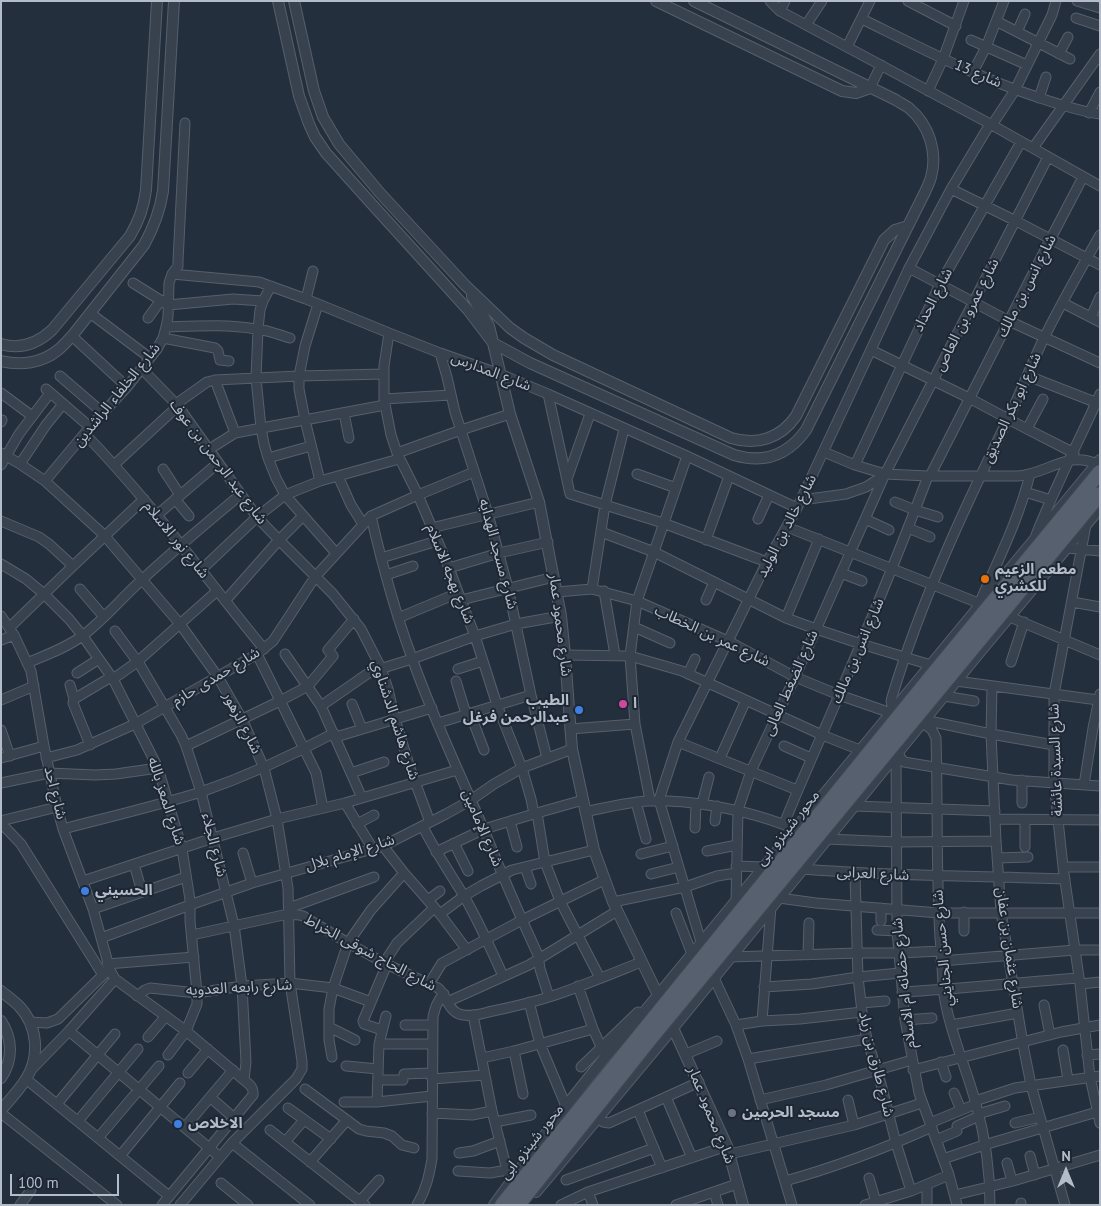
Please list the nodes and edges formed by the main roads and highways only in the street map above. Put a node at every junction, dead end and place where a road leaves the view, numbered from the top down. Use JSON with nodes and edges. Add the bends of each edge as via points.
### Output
{"nodes":[{"id":1,"x":1099,"y":465,"type":"edge"},
{"id":2,"x":1100,"y":494,"type":"edge"},
{"id":3,"x":500,"y":1203,"type":"edge"},
{"id":4,"x":518,"y":1205,"type":"edge"}],
"edges":[{"from":1,"to":3,"type":"main road","name":"محور شينزو ابى","bridge":true,"via":[[924,686]]},
{"from":2,"to":4,"type":"main road","name":"محور شينزو ابى","bridge":true,"via":[[651,1038]]}]}
